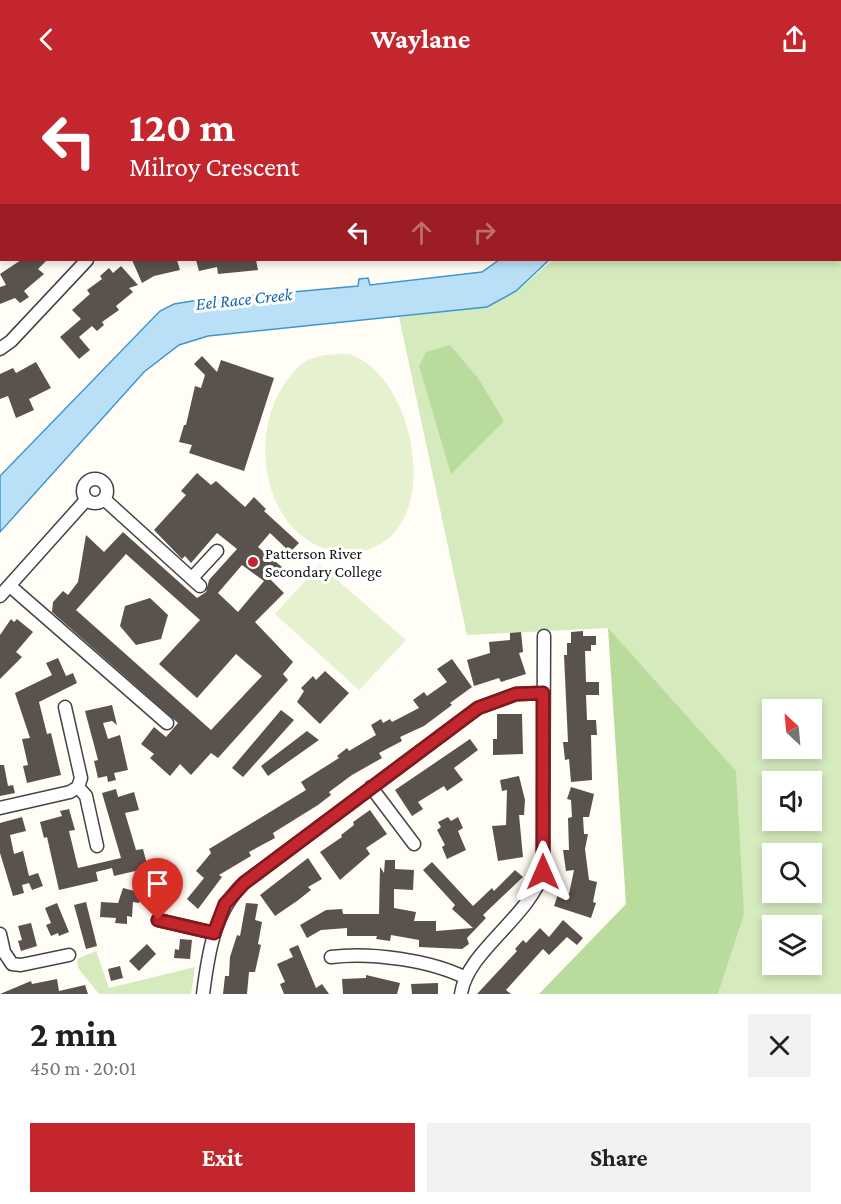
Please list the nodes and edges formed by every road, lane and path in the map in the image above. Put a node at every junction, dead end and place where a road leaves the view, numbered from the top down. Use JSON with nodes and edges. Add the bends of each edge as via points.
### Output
{"nodes":[{"id":1,"x":86,"y":261,"type":"edge"},
{"id":2,"x":0,"y":349,"type":"edge"},
{"id":3,"x":104,"y":499,"type":"junction"},
{"id":4,"x":86,"y":500,"type":"junction"},
{"id":5,"x":217,"y":551,"type":"dead end"},
{"id":6,"x":10,"y":586,"type":"junction"},
{"id":7,"x":0,"y":596,"type":"edge"},
{"id":8,"x":544,"y":636,"type":"dead end"},
{"id":9,"x":543,"y":693,"type":"junction"},
{"id":10,"x":65,"y":707,"type":"dead end"},
{"id":11,"x":167,"y":723,"type":"dead end"},
{"id":12,"x":78,"y":787,"type":"junction"},
{"id":13,"x":371,"y":787,"type":"junction"},
{"id":14,"x":0,"y":808,"type":"edge"},
{"id":15,"x":414,"y":844,"type":"dead end"},
{"id":16,"x":97,"y":846,"type":"dead end"},
{"id":17,"x":158,"y":920,"type":"dead end"},
{"id":18,"x":214,"y":933,"type":"junction"},
{"id":19,"x":0,"y":934,"type":"edge"},
{"id":20,"x":69,"y":955,"type":"dead end"},
{"id":21,"x":331,"y":957,"type":"dead end"},
{"id":22,"x":6,"y":966,"type":"edge"},
{"id":23,"x":466,"y":978,"type":"junction"},
{"id":24,"x":203,"y":994,"type":"edge"},
{"id":25,"x":461,"y":994,"type":"edge"}],
"edges":[{"from":1,"to":2,"type":"street"},
{"from":3,"to":4,"type":"street","via":[[96,503]]},
{"from":3,"to":4,"type":"street","via":[[106,487],[101,480],[94,479],[84,485]]},
{"from":3,"to":5,"type":"street","via":[[196,582]]},
{"from":4,"to":6,"type":"street"},
{"from":6,"to":7,"type":"street"},
{"from":6,"to":11,"type":"street"},
{"from":8,"to":9,"type":"street"},
{"from":9,"to":13,"type":"street","via":[[516,694],[478,708]]},
{"from":9,"to":23,"type":"street","via":[[543,872],[525,907]]},
{"from":10,"to":12,"type":"street","via":[[81,778]]},
{"from":12,"to":14,"type":"street"},
{"from":12,"to":16,"type":"street","via":[[86,796]]},
{"from":13,"to":15,"type":"street"},
{"from":13,"to":18,"type":"street","via":[[244,883],[225,904]]},
{"from":17,"to":18,"type":"street"},
{"from":18,"to":24,"type":"street"},
{"from":19,"to":22,"type":"street"},
{"from":20,"to":22,"type":"street"},
{"from":21,"to":23,"type":"street","via":[[355,954],[421,963]]},
{"from":23,"to":25,"type":"street"}]}
